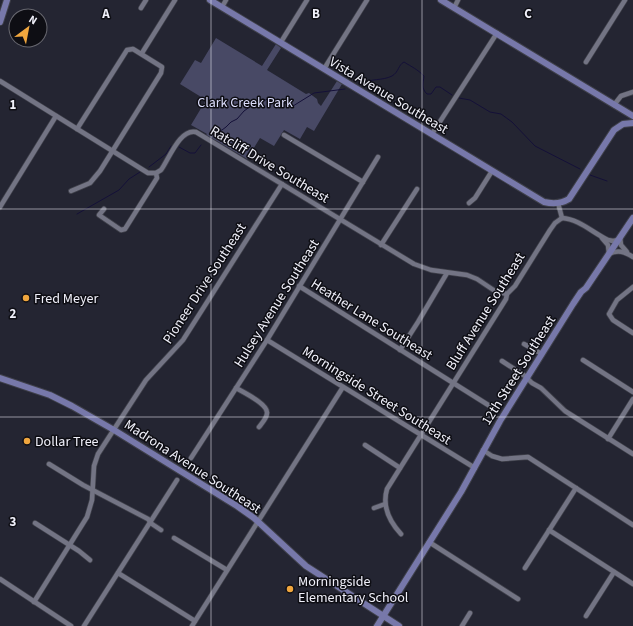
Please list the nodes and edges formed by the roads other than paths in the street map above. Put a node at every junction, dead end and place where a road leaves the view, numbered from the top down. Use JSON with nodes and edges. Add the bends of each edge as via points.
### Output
{"nodes":[{"id":1,"x":7,"y":0,"type":"edge"},
{"id":2,"x":146,"y":0,"type":"edge"},
{"id":3,"x":175,"y":0,"type":"edge"},
{"id":4,"x":210,"y":0,"type":"edge"},
{"id":5,"x":226,"y":0,"type":"edge"},
{"id":6,"x":308,"y":0,"type":"edge"},
{"id":7,"x":367,"y":0,"type":"edge"},
{"id":8,"x":441,"y":0,"type":"edge"},
{"id":9,"x":458,"y":0,"type":"edge"},
{"id":10,"x":625,"y":0,"type":"edge"},
{"id":11,"x":222,"y":7,"type":"junction"},
{"id":12,"x":141,"y":8,"type":"dead end"},
{"id":13,"x":454,"y":8,"type":"junction"},
{"id":14,"x":0,"y":22,"type":"edge"},
{"id":15,"x":497,"y":33,"type":"junction"},
{"id":16,"x":281,"y":42,"type":"junction"},
{"id":17,"x":142,"y":54,"type":"junction"},
{"id":18,"x":586,"y":62,"type":"dead end"},
{"id":19,"x":324,"y":69,"type":"junction"},
{"id":20,"x":0,"y":81,"type":"edge"},
{"id":21,"x":633,"y":92,"type":"edge"},
{"id":22,"x":614,"y":105,"type":"junction"},
{"id":23,"x":56,"y":116,"type":"junction"},
{"id":24,"x":632,"y":116,"type":"edge"},
{"id":25,"x":633,"y":123,"type":"edge"},
{"id":26,"x":623,"y":124,"type":"junction"},
{"id":27,"x":77,"y":129,"type":"junction"},
{"id":28,"x":432,"y":134,"type":"junction"},
{"id":29,"x":284,"y":135,"type":"dead end"},
{"id":30,"x":113,"y":151,"type":"junction"},
{"id":31,"x":378,"y":157,"type":"dead end"},
{"id":32,"x":492,"y":171,"type":"junction"},
{"id":33,"x":156,"y":173,"type":"junction"},
{"id":34,"x":363,"y":182,"type":"junction"},
{"id":35,"x":282,"y":184,"type":"junction"},
{"id":36,"x":417,"y":189,"type":"dead end"},
{"id":37,"x":70,"y":191,"type":"dead end"},
{"id":38,"x":469,"y":203,"type":"dead end"},
{"id":39,"x":558,"y":203,"type":"junction"},
{"id":40,"x":0,"y":208,"type":"edge"},
{"id":41,"x":104,"y":209,"type":"dead end"},
{"id":42,"x":562,"y":218,"type":"junction"},
{"id":43,"x":633,"y":218,"type":"edge"},
{"id":44,"x":341,"y":220,"type":"junction"},
{"id":45,"x":600,"y":237,"type":"junction"},
{"id":46,"x":620,"y":238,"type":"junction"},
{"id":47,"x":381,"y":245,"type":"junction"},
{"id":48,"x":609,"y":254,"type":"junction"},
{"id":49,"x":631,"y":256,"type":"edge"},
{"id":50,"x":447,"y":273,"type":"junction"},
{"id":51,"x":299,"y":286,"type":"junction"},
{"id":52,"x":633,"y":287,"type":"edge"},
{"id":53,"x":586,"y":288,"type":"junction"},
{"id":54,"x":507,"y":294,"type":"junction"},
{"id":55,"x":633,"y":333,"type":"edge"},
{"id":56,"x":267,"y":340,"type":"junction"},
{"id":57,"x":524,"y":344,"type":"dead end"},
{"id":58,"x":400,"y":350,"type":"junction"},
{"id":59,"x":542,"y":354,"type":"junction"},
{"id":60,"x":582,"y":360,"type":"dead end"},
{"id":61,"x":502,"y":361,"type":"dead end"},
{"id":62,"x":0,"y":378,"type":"edge"},
{"id":63,"x":529,"y":379,"type":"junction"},
{"id":64,"x":454,"y":383,"type":"junction"},
{"id":65,"x":343,"y":386,"type":"junction"},
{"id":66,"x":236,"y":388,"type":"junction"},
{"id":67,"x":633,"y":392,"type":"edge"},
{"id":68,"x":633,"y":399,"type":"edge"},
{"id":69,"x":493,"y":408,"type":"dead end"},
{"id":70,"x":259,"y":427,"type":"dead end"},
{"id":71,"x":114,"y":430,"type":"junction"},
{"id":72,"x":422,"y":435,"type":"junction"},
{"id":73,"x":608,"y":438,"type":"junction"},
{"id":74,"x":365,"y":445,"type":"dead end"},
{"id":75,"x":485,"y":451,"type":"junction"},
{"id":76,"x":633,"y":454,"type":"edge"},
{"id":77,"x":191,"y":458,"type":"dead end"},
{"id":78,"x":49,"y":464,"type":"dead end"},
{"id":79,"x":400,"y":468,"type":"junction"},
{"id":80,"x":475,"y":468,"type":"junction"},
{"id":81,"x":177,"y":480,"type":"dead end"},
{"id":82,"x":576,"y":488,"type":"junction"},
{"id":83,"x":92,"y":489,"type":"junction"},
{"id":84,"x":385,"y":504,"type":"junction"},
{"id":85,"x":374,"y":508,"type":"dead end"},
{"id":86,"x":150,"y":521,"type":"junction"},
{"id":87,"x":258,"y":521,"type":"junction"},
{"id":88,"x":35,"y":523,"type":"dead end"},
{"id":89,"x":633,"y":525,"type":"edge"},
{"id":90,"x":161,"y":530,"type":"dead end"},
{"id":91,"x":549,"y":530,"type":"junction"},
{"id":92,"x":401,"y":534,"type":"dead end"},
{"id":93,"x":174,"y":538,"type":"dead end"},
{"id":94,"x":429,"y":542,"type":"junction"},
{"id":95,"x":70,"y":545,"type":"junction"},
{"id":96,"x":90,"y":560,"type":"dead end"},
{"id":97,"x":525,"y":568,"type":"dead end"},
{"id":98,"x":227,"y":570,"type":"junction"},
{"id":99,"x":614,"y":572,"type":"junction"},
{"id":100,"x":118,"y":573,"type":"junction"},
{"id":101,"x":0,"y":579,"type":"edge"},
{"id":102,"x":633,"y":584,"type":"edge"},
{"id":103,"x":518,"y":599,"type":"dead end"},
{"id":104,"x":34,"y":602,"type":"junction"},
{"id":105,"x":470,"y":613,"type":"dead end"},
{"id":106,"x":383,"y":616,"type":"junction"},
{"id":107,"x":586,"y":616,"type":"dead end"},
{"id":108,"x":195,"y":621,"type":"junction"},
{"id":109,"x":71,"y":626,"type":"edge"},
{"id":110,"x":84,"y":626,"type":"edge"},
{"id":111,"x":192,"y":626,"type":"edge"},
{"id":112,"x":377,"y":626,"type":"edge"},
{"id":113,"x":399,"y":626,"type":"edge"},
{"id":114,"x":462,"y":626,"type":"edge"}],
"edges":[{"from":1,"to":14,"type":"main road"},
{"from":2,"to":12,"type":"street"},
{"from":3,"to":17,"type":"street"},
{"from":4,"to":11,"type":"main road","name":"Vista Avenue Southeast"},
{"from":5,"to":11,"type":"street"},
{"from":6,"to":16,"type":"street"},
{"from":7,"to":19,"type":"street"},
{"from":8,"to":13,"type":"main road"},
{"from":9,"to":13,"type":"street"},
{"from":10,"to":18,"type":"street"},
{"from":11,"to":16,"type":"main road","name":"Vista Avenue Southeast"},
{"from":13,"to":15,"type":"main road"},
{"from":15,"to":22,"type":"main road"},
{"from":15,"to":28,"type":"street"},
{"from":16,"to":19,"type":"main road","name":"Vista Avenue Southeast"},
{"from":17,"to":27,"type":"street","via":[[130,48],[126,52]]},
{"from":17,"to":30,"type":"street","via":[[163,69]]},
{"from":19,"to":28,"type":"main road","name":"Vista Avenue Southeast"},
{"from":20,"to":23,"type":"street"},
{"from":21,"to":22,"type":"street","via":[[621,96]]},
{"from":22,"to":24,"type":"main road"},
{"from":23,"to":27,"type":"street"},
{"from":23,"to":40,"type":"street"},
{"from":24,"to":26,"type":"main road"},
{"from":25,"to":26,"type":"main road"},
{"from":26,"to":39,"type":"main road","via":[[609,137],[571,197]]},
{"from":27,"to":30,"type":"street"},
{"from":28,"to":32,"type":"main road","name":"Vista Avenue Southeast"},
{"from":29,"to":34,"type":"street"},
{"from":30,"to":33,"type":"street","via":[[148,173]]},
{"from":30,"to":37,"type":"street","via":[[90,183]]},
{"from":31,"to":34,"type":"street","name":"Hulsey Avenue Southeast"},
{"from":32,"to":38,"type":"street"},
{"from":32,"to":39,"type":"main road","name":"Vista Avenue Southeast","via":[[544,202]]},
{"from":33,"to":35,"type":"street","name":"Ratcliff Drive Southeast","via":[[164,166],[181,137],[193,131]]},
{"from":33,"to":41,"type":"street","via":[[157,178],[125,229],[121,230],[99,215]]},
{"from":34,"to":44,"type":"street","name":"Hulsey Avenue Southeast"},
{"from":35,"to":44,"type":"street","name":"Ratcliff Drive Southeast"},
{"from":35,"to":71,"type":"street","name":"Pioneer Drive Southeast","via":[[183,340],[146,380]]},
{"from":36,"to":47,"type":"street"},
{"from":39,"to":42,"type":"street"},
{"from":42,"to":45,"type":"street","via":[[570,219]]},
{"from":42,"to":54,"type":"street","name":"Bluff Avenue Southeast","via":[[555,223],[515,286]]},
{"from":43,"to":46,"type":"main road","name":"12th Street Southeast"},
{"from":44,"to":47,"type":"street","name":"Ratcliff Drive Southeast"},
{"from":44,"to":51,"type":"street","name":"Hulsey Avenue Southeast"},
{"from":45,"to":46,"type":"street","via":[[612,241]]},
{"from":45,"to":48,"type":"street","via":[[607,244]]},
{"from":46,"to":48,"type":"main road","name":"12th Street Southeast"},
{"from":46,"to":49,"type":"street","via":[[621,245]]},
{"from":47,"to":50,"type":"street","name":"Ratcliff Drive Southeast","via":[[419,266]]},
{"from":48,"to":49,"type":"street","via":[[619,251]]},
{"from":48,"to":53,"type":"main road","name":"12th Street Southeast"},
{"from":50,"to":54,"type":"street","name":"Ratcliff Drive Southeast","via":[[467,275],[495,291]]},
{"from":50,"to":58,"type":"street"},
{"from":51,"to":56,"type":"street","name":"Hulsey Avenue Southeast"},
{"from":51,"to":58,"type":"street","name":"Heather Lane Southeast"},
{"from":52,"to":55,"type":"street","via":[[617,300],[609,314],[613,320]]},
{"from":53,"to":59,"type":"main road","name":"12th Street Southeast"},
{"from":53,"to":63,"type":"main road","name":"12th Street Southeast","via":[[585,294]]},
{"from":54,"to":64,"type":"street","name":"Bluff Avenue Southeast"},
{"from":56,"to":65,"type":"street","name":"Morningside Street Southeast"},
{"from":56,"to":66,"type":"street","name":"Hulsey Avenue Southeast"},
{"from":57,"to":59,"type":"street"},
{"from":58,"to":64,"type":"street","name":"Heather Lane Southeast"},
{"from":59,"to":63,"type":"main road","name":"12th Street Southeast"},
{"from":60,"to":67,"type":"street"},
{"from":61,"to":63,"type":"street"},
{"from":62,"to":71,"type":"main road","name":"Madrona Avenue Southeast","via":[[55,397]]},
{"from":63,"to":73,"type":"street","via":[[565,411]]},
{"from":63,"to":75,"type":"main road","name":"12th Street Southeast"},
{"from":64,"to":69,"type":"street","name":"Heather Lane Southeast"},
{"from":64,"to":72,"type":"street","name":"Bluff Avenue Southeast"},
{"from":65,"to":72,"type":"street","name":"Morningside Street Southeast"},
{"from":65,"to":87,"type":"street"},
{"from":66,"to":70,"type":"street","via":[[267,409],[268,412]]},
{"from":66,"to":77,"type":"street","name":"Hulsey Avenue Southeast"},
{"from":68,"to":73,"type":"street"},
{"from":71,"to":83,"type":"street","name":"Pioneer Drive Southeast","via":[[96,460]]},
{"from":71,"to":87,"type":"main road","name":"Madrona Avenue Southeast"},
{"from":72,"to":79,"type":"street","name":"Bluff Avenue Southeast"},
{"from":72,"to":80,"type":"street","name":"Morningside Street Southeast"},
{"from":73,"to":76,"type":"street"},
{"from":74,"to":79,"type":"street"},
{"from":75,"to":80,"type":"main road","name":"12th Street Southeast"},
{"from":75,"to":82,"type":"street","via":[[502,459],[528,457]]},
{"from":78,"to":83,"type":"street"},
{"from":79,"to":84,"type":"street","name":"Bluff Avenue Southeast","via":[[387,489]]},
{"from":80,"to":94,"type":"main road","name":"12th Street Southeast"},
{"from":81,"to":86,"type":"street"},
{"from":82,"to":89,"type":"street"},
{"from":82,"to":91,"type":"street"},
{"from":83,"to":86,"type":"street"},
{"from":83,"to":95,"type":"street","name":"Pioneer Drive Southeast","via":[[89,513]]},
{"from":84,"to":85,"type":"street"},
{"from":84,"to":92,"type":"street","via":[[390,519]]},
{"from":86,"to":90,"type":"street"},
{"from":86,"to":100,"type":"street"},
{"from":87,"to":98,"type":"street"},
{"from":87,"to":106,"type":"main road","name":"Madrona Avenue Southeast","via":[[306,566]]},
{"from":88,"to":95,"type":"street"},
{"from":91,"to":97,"type":"street"},
{"from":91,"to":99,"type":"street"},
{"from":93,"to":98,"type":"street"},
{"from":94,"to":103,"type":"street"},
{"from":94,"to":106,"type":"main road","name":"12th Street Southeast"},
{"from":95,"to":96,"type":"street"},
{"from":95,"to":104,"type":"street","name":"Pioneer Drive Southeast"},
{"from":98,"to":108,"type":"street"},
{"from":99,"to":102,"type":"street"},
{"from":99,"to":107,"type":"street"},
{"from":100,"to":108,"type":"street"},
{"from":100,"to":110,"type":"street"},
{"from":101,"to":104,"type":"street"},
{"from":104,"to":109,"type":"street"},
{"from":105,"to":114,"type":"street"},
{"from":106,"to":112,"type":"main road","name":"12th Street Southeast"},
{"from":106,"to":113,"type":"main road","name":"Madrona Avenue Southeast"},
{"from":108,"to":111,"type":"street"}]}
